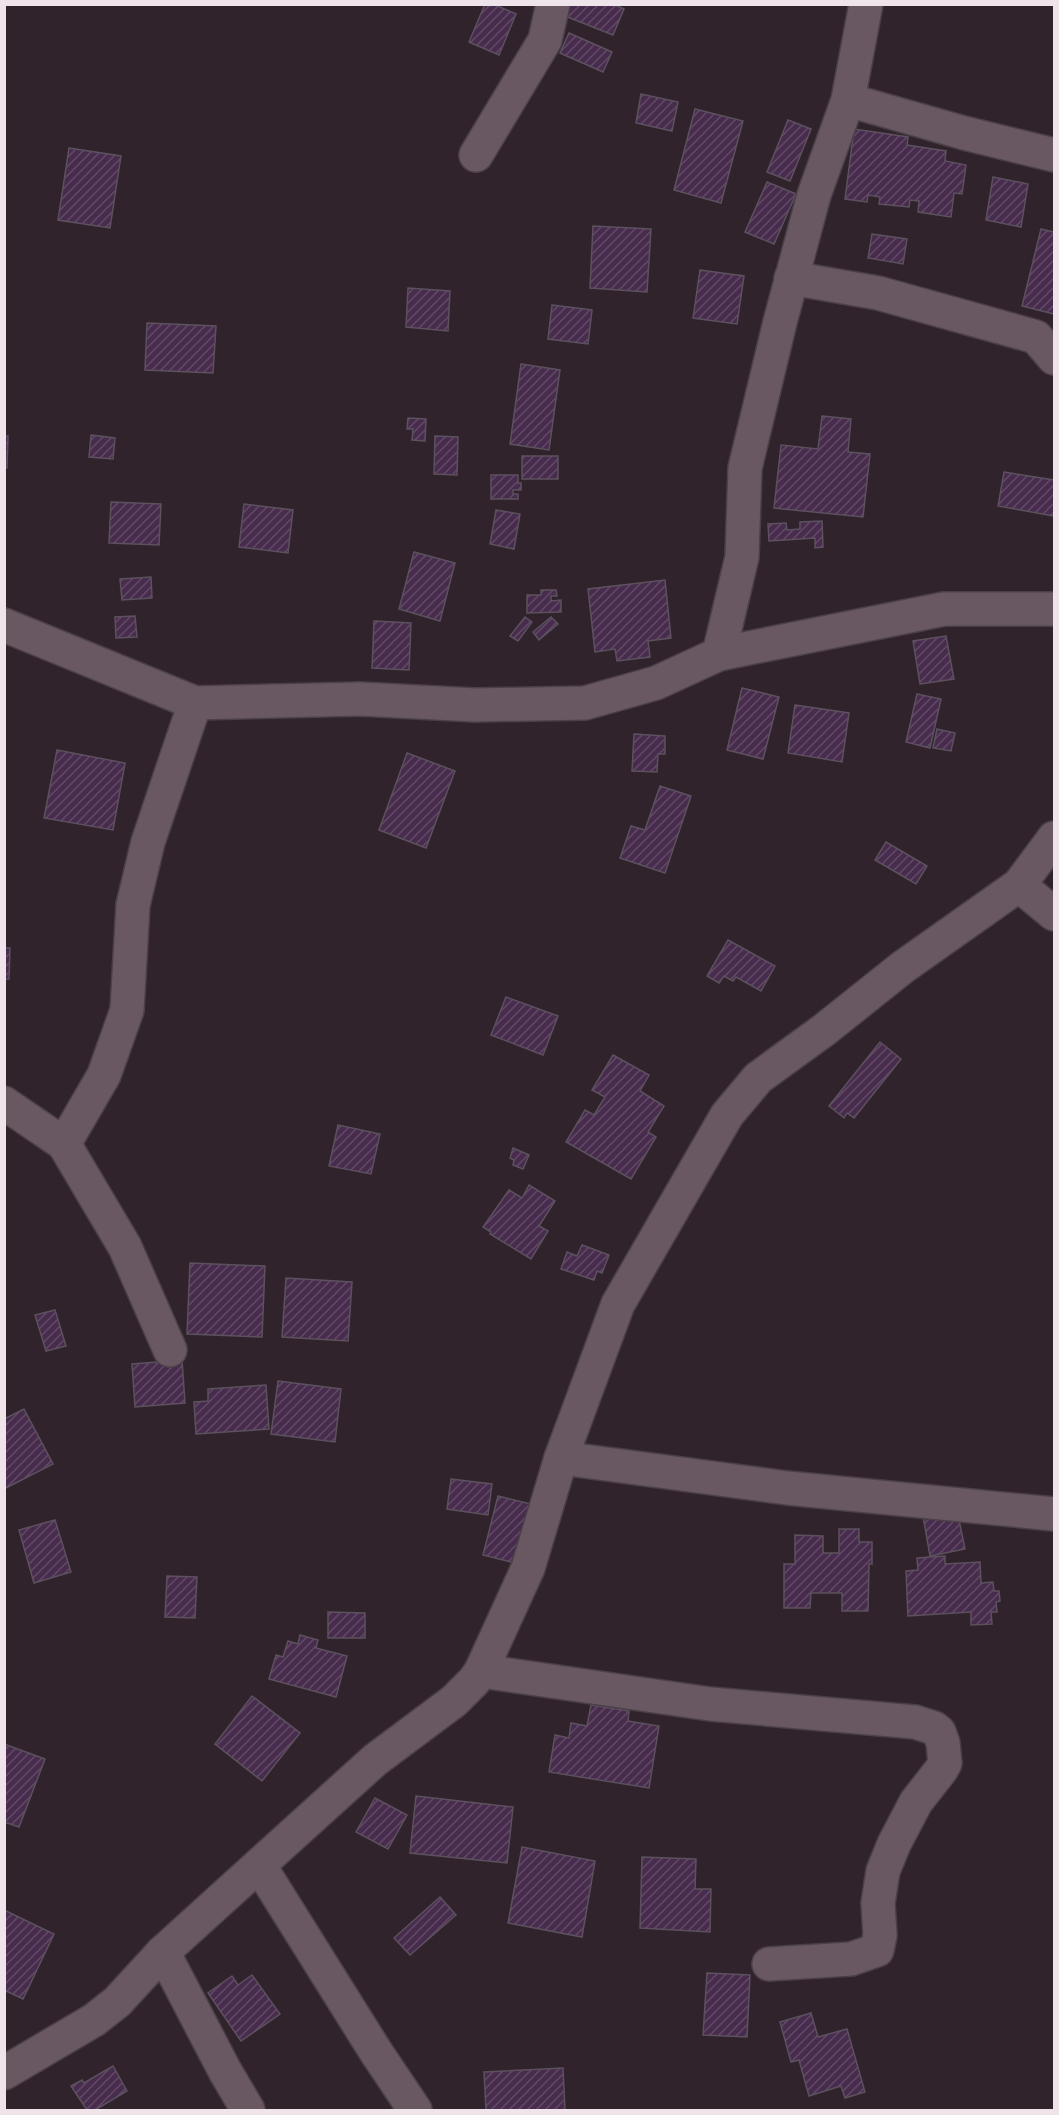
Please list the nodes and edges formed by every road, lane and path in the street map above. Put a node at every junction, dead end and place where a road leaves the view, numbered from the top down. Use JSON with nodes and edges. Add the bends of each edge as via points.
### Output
{"nodes":[{"id":1,"x":553,"y":4,"type":"edge"},
{"id":2,"x":866,"y":4,"type":"edge"},
{"id":3,"x":848,"y":100,"type":"junction"},
{"id":4,"x":476,"y":155,"type":"dead end"},
{"id":5,"x":1054,"y":155,"type":"edge"},
{"id":6,"x":791,"y":278,"type":"junction"},
{"id":7,"x":1054,"y":358,"type":"edge"},
{"id":8,"x":1054,"y":609,"type":"edge"},
{"id":9,"x":4,"y":626,"type":"edge"},
{"id":10,"x":719,"y":654,"type":"junction"},
{"id":11,"x":195,"y":703,"type":"junction"},
{"id":12,"x":1054,"y":838,"type":"edge"},
{"id":13,"x":1019,"y":885,"type":"junction"},
{"id":14,"x":1054,"y":914,"type":"edge"},
{"id":15,"x":4,"y":1103,"type":"edge"},
{"id":16,"x":64,"y":1144,"type":"junction"},
{"id":17,"x":170,"y":1350,"type":"dead end"},
{"id":18,"x":561,"y":1458,"type":"junction"},
{"id":19,"x":1054,"y":1514,"type":"edge"},
{"id":20,"x":481,"y":1671,"type":"junction"},
{"id":21,"x":259,"y":1865,"type":"junction"},
{"id":22,"x":163,"y":1953,"type":"junction"},
{"id":23,"x":770,"y":1964,"type":"dead end"},
{"id":24,"x":4,"y":2073,"type":"edge"},
{"id":25,"x":248,"y":2110,"type":"edge"},
{"id":26,"x":415,"y":2110,"type":"edge"}],
"edges":[{"from":1,"to":4,"type":"street","via":[[545,40]]},
{"from":2,"to":3,"type":"street"},
{"from":3,"to":5,"type":"street"},
{"from":3,"to":6,"type":"street","via":[[814,195]]},
{"from":6,"to":7,"type":"street","via":[[878,293],[1036,337]]},
{"from":6,"to":10,"type":"street","via":[[746,468],[742,556]]},
{"from":8,"to":10,"type":"street","via":[[944,609]]},
{"from":9,"to":11,"type":"street"},
{"from":10,"to":11,"type":"street","via":[[656,683],[585,703],[475,705],[360,699]]},
{"from":11,"to":16,"type":"street","via":[[148,842],[133,904],[127,1010],[104,1075]]},
{"from":12,"to":13,"type":"street"},
{"from":13,"to":14,"type":"street"},
{"from":13,"to":18,"type":"street","via":[[903,967],[758,1078],[727,1115],[618,1304]]},
{"from":15,"to":16,"type":"street"},
{"from":16,"to":17,"type":"street","via":[[125,1247]]},
{"from":18,"to":19,"type":"street","via":[[787,1488]]},
{"from":18,"to":20,"type":"street","via":[[528,1568]]},
{"from":20,"to":21,"type":"street","via":[[454,1701],[375,1760]]},
{"from":20,"to":23,"type":"street","via":[[710,1704],[915,1722],[939,1732],[945,1763],[916,1803],[883,1871],[877,1950],[851,1959]]},
{"from":21,"to":22,"type":"street"},
{"from":21,"to":26,"type":"street"},
{"from":22,"to":24,"type":"street","via":[[117,2002],[94,2020]]},
{"from":22,"to":25,"type":"street"}]}
